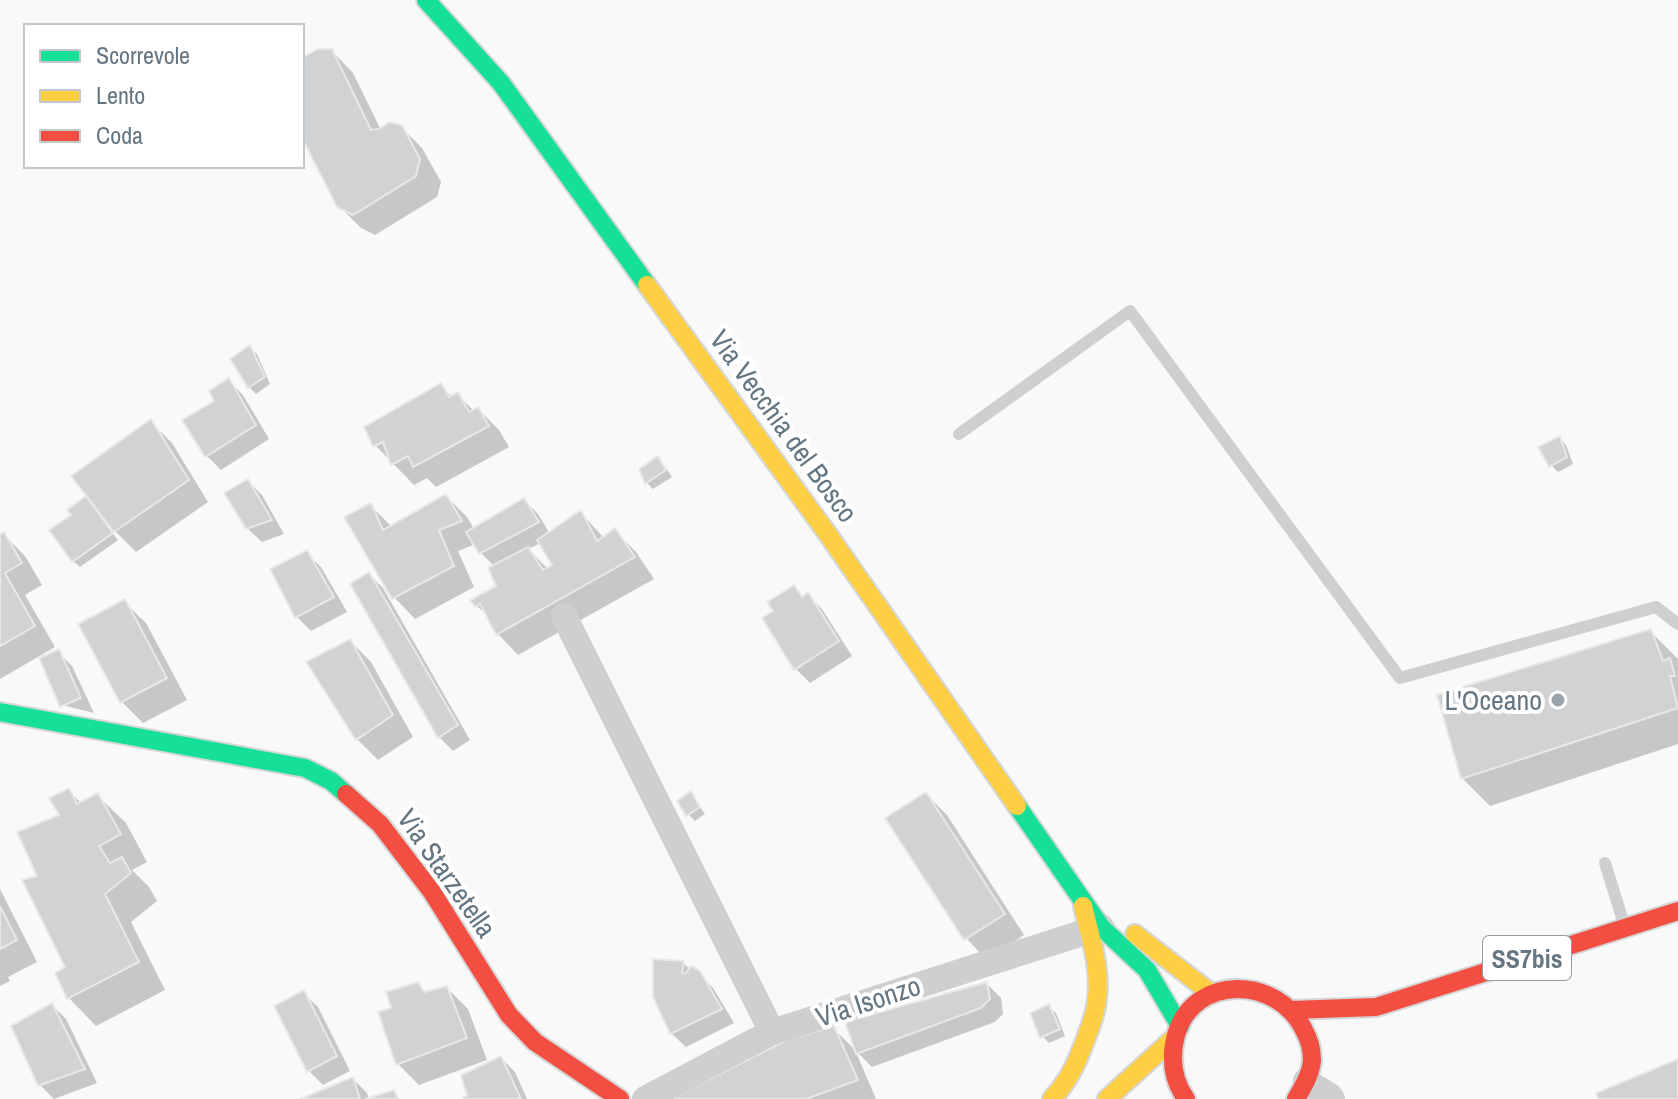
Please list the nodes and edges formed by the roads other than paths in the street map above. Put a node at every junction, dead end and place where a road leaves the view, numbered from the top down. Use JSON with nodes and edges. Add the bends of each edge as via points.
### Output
{"nodes":[{"id":1,"x":426,"y":0,"type":"edge"},
{"id":2,"x":959,"y":434,"type":"dead end"},
{"id":3,"x":564,"y":616,"type":"dead end"},
{"id":4,"x":1678,"y":624,"type":"edge"},
{"id":5,"x":0,"y":712,"type":"edge"},
{"id":6,"x":1605,"y":863,"type":"dead end"},
{"id":7,"x":1081,"y":897,"type":"junction"},
{"id":8,"x":1678,"y":911,"type":"edge"},
{"id":9,"x":1625,"y":927,"type":"junction"},
{"id":10,"x":1095,"y":929,"type":"junction"},
{"id":11,"x":1212,"y":994,"type":"junction"},
{"id":12,"x":1376,"y":1007,"type":"junction"},
{"id":13,"x":1291,"y":1010,"type":"junction"},
{"id":14,"x":1355,"y":1025,"type":"dead end"},
{"id":15,"x":772,"y":1032,"type":"junction"},
{"id":16,"x":1177,"y":1032,"type":"junction"},
{"id":17,"x":1333,"y":1043,"type":"dead end"},
{"id":18,"x":1305,"y":1081,"type":"edge"},
{"id":19,"x":620,"y":1099,"type":"edge"},
{"id":20,"x":645,"y":1099,"type":"edge"},
{"id":21,"x":1052,"y":1099,"type":"edge"},
{"id":22,"x":1107,"y":1099,"type":"edge"},
{"id":23,"x":1186,"y":1099,"type":"edge"},
{"id":24,"x":1332,"y":1099,"type":"edge"}],
"edges":[{"from":1,"to":7,"type":"main road","name":"Via Vecchia del Bosco","via":[[501,83],[827,533]]},
{"from":2,"to":4,"type":"lane","via":[[1130,311],[1400,678],[1656,607]]},
{"from":3,"to":15,"type":"street"},
{"from":5,"to":19,"type":"main road","name":"Via Starzetella","via":[[305,768],[331,781],[380,824],[432,892],[509,1015],[535,1042]]},
{"from":6,"to":9,"type":"lane"},
{"from":7,"to":10,"type":"main road"},
{"from":7,"to":11,"type":"main road","name":"Via Vecchia del Bosco"},
{"from":8,"to":9,"type":"main road","number":"SS7bis"},
{"from":9,"to":12,"type":"main road","number":"SS7bis"},
{"from":10,"to":15,"type":"street","name":"Via Isonzo"},
{"from":10,"to":16,"type":"main road","via":[[1147,970]]},
{"from":10,"to":21,"type":"main road","via":[[1096,1008],[1076,1067]]},
{"from":11,"to":13,"type":"main road","via":[[1254,989]]},
{"from":11,"to":16,"type":"main road","via":[[1194,1006]]},
{"from":12,"to":13,"type":"main road","number":"SS7bis"},
{"from":12,"to":14,"type":"main road","number":"SS7bis"},
{"from":13,"to":18,"type":"main road","via":[[1311,1044]]},
{"from":15,"to":20,"type":"street","name":"Via Isonzo"},
{"from":16,"to":22,"type":"main road"},
{"from":16,"to":23,"type":"main road","via":[[1171,1058]]},
{"from":17,"to":18,"type":"main road"},
{"from":18,"to":24,"type":"street"}]}
